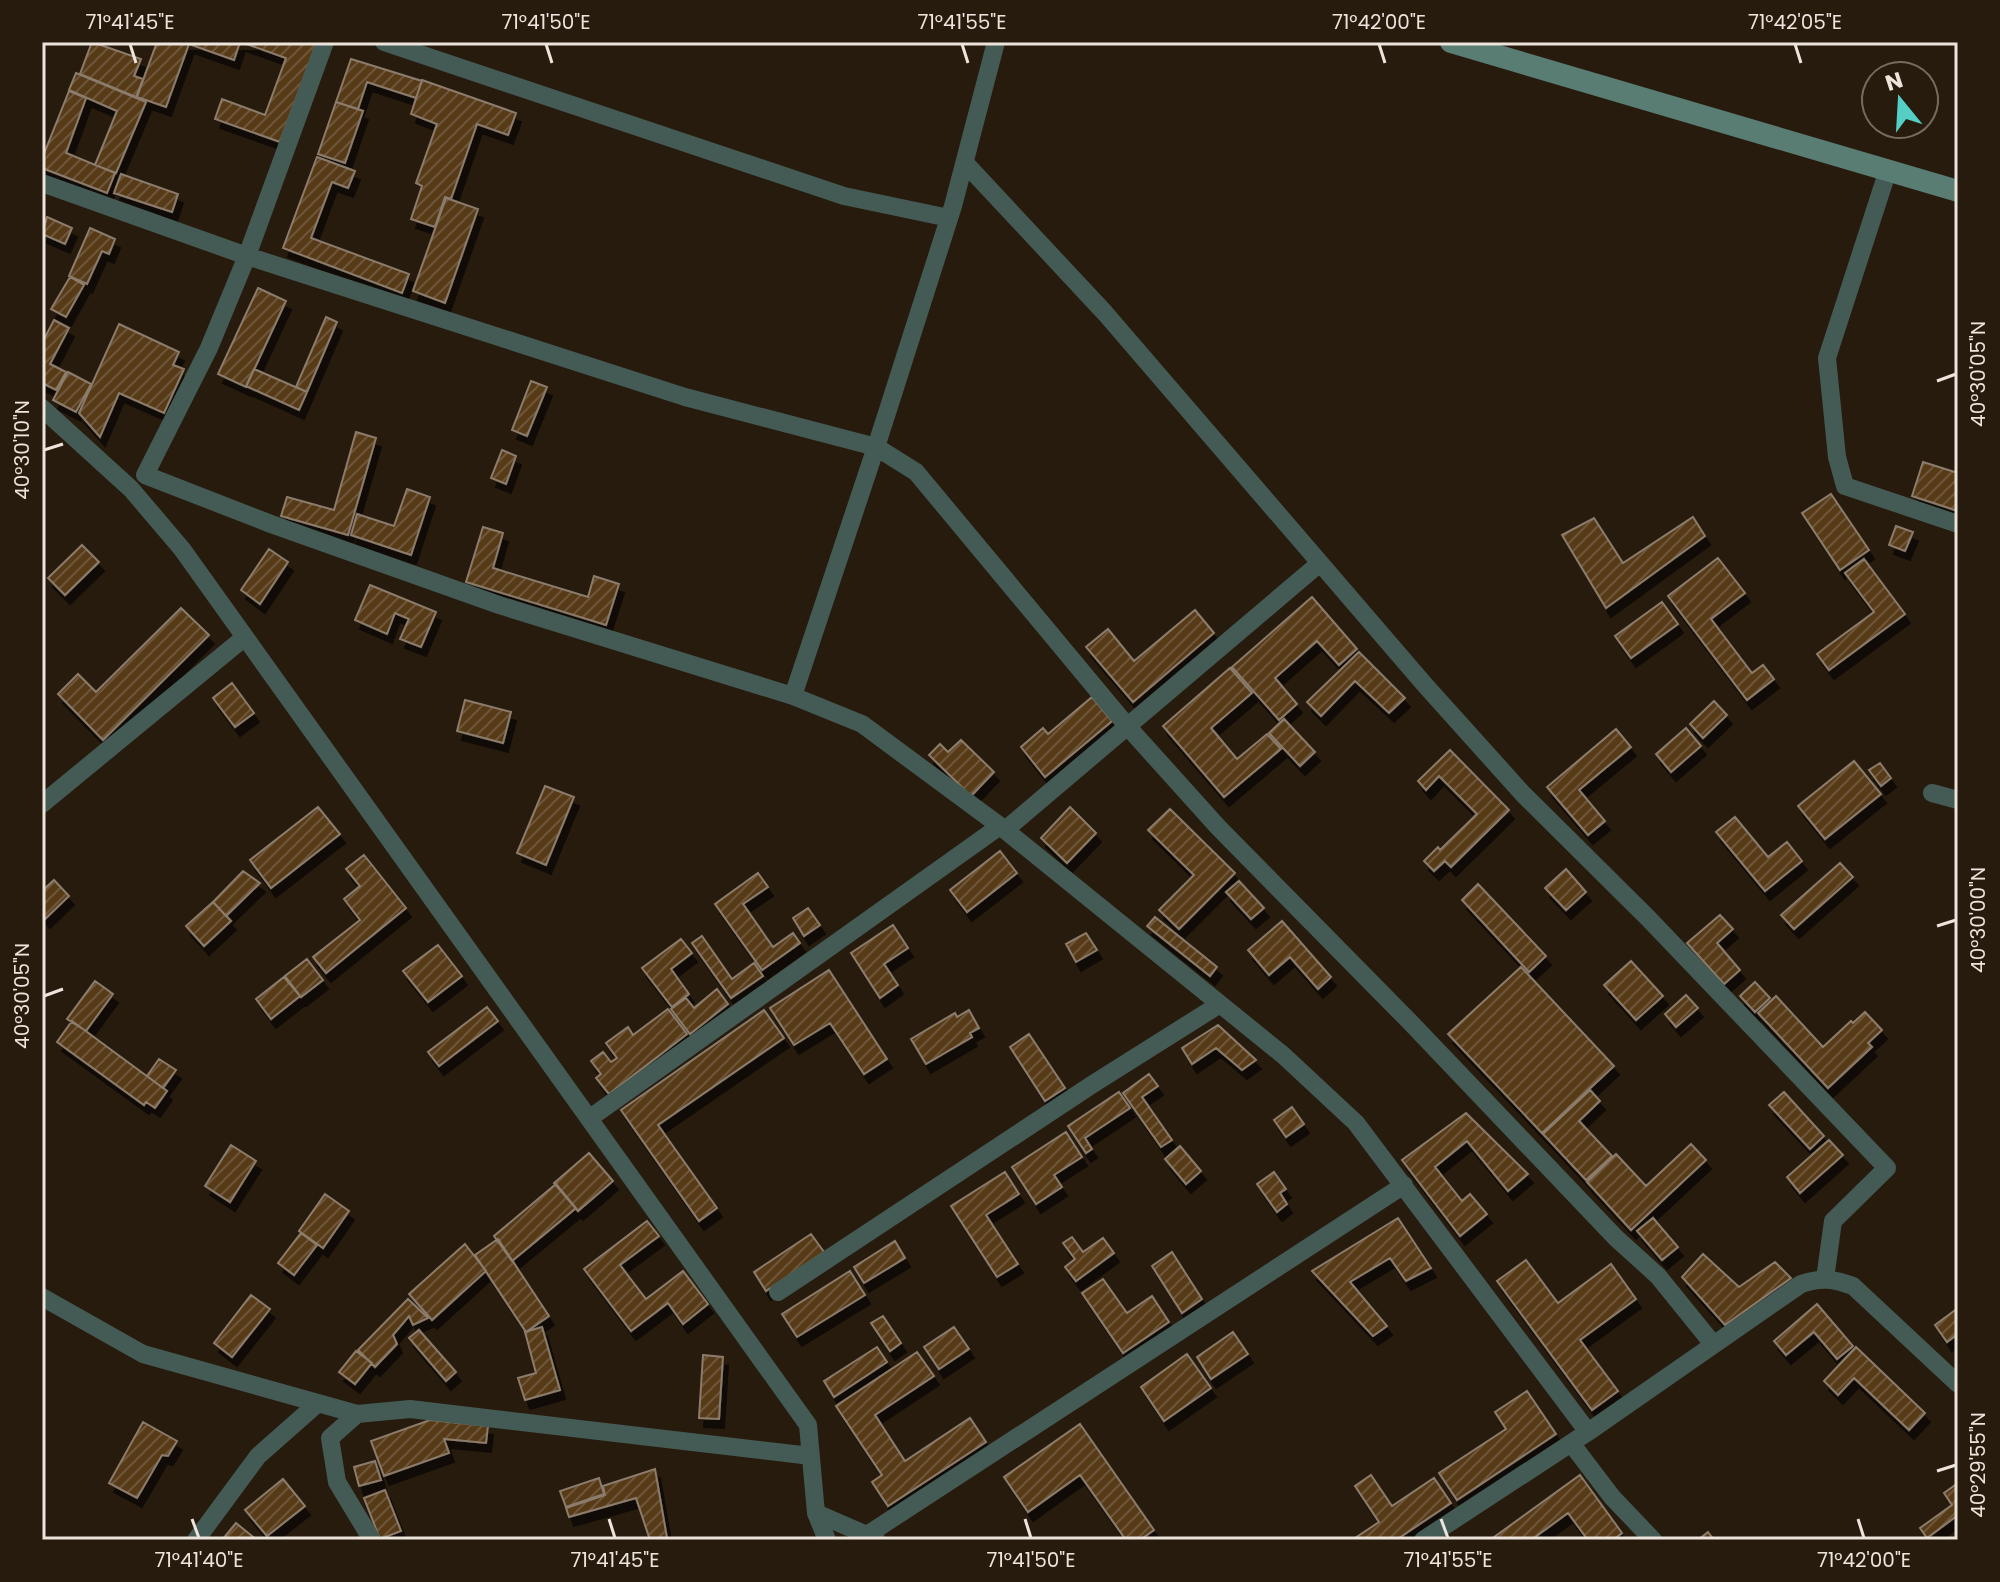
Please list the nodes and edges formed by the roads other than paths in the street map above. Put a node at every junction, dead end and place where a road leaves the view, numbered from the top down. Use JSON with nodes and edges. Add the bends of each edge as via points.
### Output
{"nodes":[{"id":1,"x":325,"y":42,"type":"edge"},
{"id":2,"x":384,"y":42,"type":"edge"},
{"id":3,"x":996,"y":42,"type":"edge"},
{"id":4,"x":1451,"y":42,"type":"edge"},
{"id":5,"x":965,"y":163,"type":"junction"},
{"id":6,"x":1888,"y":170,"type":"junction"},
{"id":7,"x":42,"y":183,"type":"edge"},
{"id":8,"x":1956,"y":184,"type":"edge"},
{"id":9,"x":949,"y":218,"type":"junction"},
{"id":10,"x":247,"y":256,"type":"junction"},
{"id":11,"x":42,"y":408,"type":"edge"},
{"id":12,"x":876,"y":447,"type":"junction"},
{"id":13,"x":145,"y":475,"type":"junction"},
{"id":14,"x":131,"y":489,"type":"junction"},
{"id":15,"x":1958,"y":524,"type":"edge"},
{"id":16,"x":1320,"y":563,"type":"junction"},
{"id":17,"x":245,"y":637,"type":"junction"},
{"id":18,"x":793,"y":696,"type":"junction"},
{"id":19,"x":1128,"y":727,"type":"junction"},
{"id":20,"x":1932,"y":793,"type":"dead end"},
{"id":21,"x":1958,"y":800,"type":"edge"},
{"id":22,"x":42,"y":804,"type":"edge"},
{"id":23,"x":1003,"y":828,"type":"junction"},
{"id":24,"x":1220,"y":1004,"type":"junction"},
{"id":25,"x":590,"y":1118,"type":"junction"},
{"id":26,"x":1404,"y":1185,"type":"junction"},
{"id":27,"x":1825,"y":1279,"type":"junction"},
{"id":28,"x":778,"y":1292,"type":"dead end"},
{"id":29,"x":42,"y":1297,"type":"edge"},
{"id":30,"x":1713,"y":1344,"type":"junction"},
{"id":31,"x":1958,"y":1384,"type":"edge"},
{"id":32,"x":318,"y":1403,"type":"junction"},
{"id":33,"x":357,"y":1414,"type":"junction"},
{"id":34,"x":1588,"y":1432,"type":"junction"},
{"id":35,"x":1571,"y":1443,"type":"junction"},
{"id":36,"x":811,"y":1456,"type":"junction"},
{"id":37,"x":816,"y":1513,"type":"junction"},
{"id":38,"x":873,"y":1538,"type":"edge"},
{"id":39,"x":196,"y":1540,"type":"edge"},
{"id":40,"x":372,"y":1540,"type":"edge"},
{"id":41,"x":827,"y":1540,"type":"edge"},
{"id":42,"x":1423,"y":1540,"type":"edge"},
{"id":43,"x":1653,"y":1540,"type":"edge"}],
"edges":[{"from":1,"to":10,"type":"street"},
{"from":2,"to":9,"type":"street","via":[[844,196]]},
{"from":3,"to":5,"type":"street"},
{"from":4,"to":6,"type":"main road"},
{"from":5,"to":9,"type":"street"},
{"from":5,"to":16,"type":"street","via":[[1105,313]]},
{"from":6,"to":8,"type":"main road"},
{"from":6,"to":15,"type":"street","via":[[1827,358],[1837,457],[1845,486]]},
{"from":7,"to":10,"type":"street"},
{"from":9,"to":12,"type":"street"},
{"from":10,"to":12,"type":"street","via":[[685,397]]},
{"from":10,"to":13,"type":"street","via":[[209,348]]},
{"from":11,"to":14,"type":"street"},
{"from":12,"to":18,"type":"street"},
{"from":12,"to":19,"type":"street","via":[[916,472]]},
{"from":13,"to":14,"type":"street"},
{"from":13,"to":18,"type":"street","via":[[499,605]]},
{"from":14,"to":17,"type":"street"},
{"from":16,"to":19,"type":"street"},
{"from":16,"to":27,"type":"street","via":[[1523,794],[1887,1168],[1833,1221]]},
{"from":17,"to":22,"type":"street"},
{"from":17,"to":25,"type":"street"},
{"from":18,"to":23,"type":"street","via":[[862,724]]},
{"from":19,"to":23,"type":"street"},
{"from":19,"to":30,"type":"street","via":[[1218,827],[1658,1276]]},
{"from":20,"to":21,"type":"street"},
{"from":23,"to":24,"type":"street"},
{"from":23,"to":25,"type":"street"},
{"from":24,"to":26,"type":"street","via":[[1356,1123]]},
{"from":24,"to":28,"type":"street"},
{"from":25,"to":36,"type":"street","via":[[808,1425]]},
{"from":26,"to":34,"type":"street"},
{"from":26,"to":38,"type":"street"},
{"from":27,"to":30,"type":"street","via":[[1801,1284]]},
{"from":27,"to":31,"type":"street","via":[[1853,1286]]},
{"from":29,"to":32,"type":"street","via":[[143,1354]]},
{"from":30,"to":34,"type":"street"},
{"from":32,"to":33,"type":"street"},
{"from":32,"to":39,"type":"street","via":[[258,1456]]},
{"from":33,"to":36,"type":"street","via":[[410,1409]]},
{"from":33,"to":40,"type":"street","via":[[330,1438],[337,1482]]},
{"from":34,"to":35,"type":"street"},
{"from":35,"to":42,"type":"street"},
{"from":35,"to":43,"type":"street"},
{"from":36,"to":37,"type":"street"},
{"from":37,"to":38,"type":"street"},
{"from":37,"to":41,"type":"street"}]}
